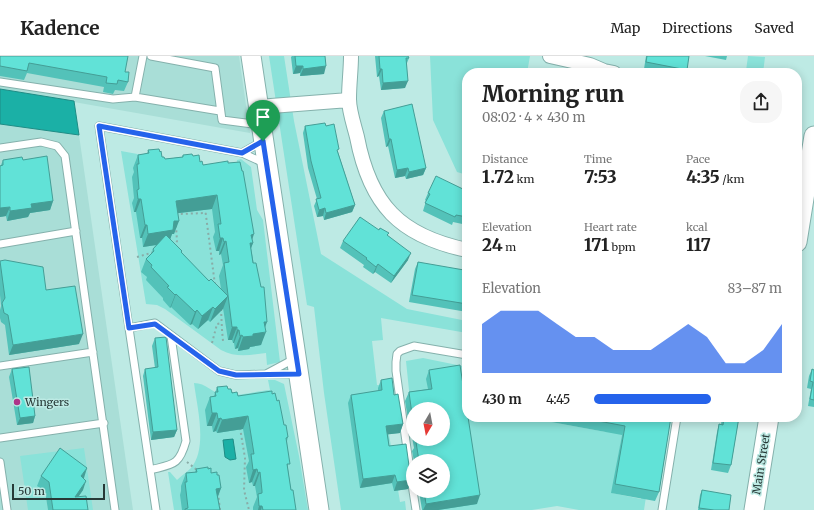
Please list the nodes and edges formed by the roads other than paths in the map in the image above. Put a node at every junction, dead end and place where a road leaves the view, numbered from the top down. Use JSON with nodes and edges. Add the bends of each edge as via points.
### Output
{"nodes":[{"id":1,"x":143,"y":56,"type":"edge"},
{"id":2,"x":151,"y":56,"type":"edge"},
{"id":3,"x":251,"y":56,"type":"edge"},
{"id":4,"x":351,"y":56,"type":"edge"},
{"id":5,"x":550,"y":56,"type":"edge"},
{"id":6,"x":590,"y":65,"type":"edge"},
{"id":7,"x":0,"y":82,"type":"edge"},
{"id":8,"x":136,"y":97,"type":"junction"},
{"id":9,"x":349,"y":100,"type":"junction"},
{"id":10,"x":220,"y":111,"type":"junction"},
{"id":11,"x":261,"y":124,"type":"junction"},
{"id":12,"x":814,"y":136,"type":"edge"},
{"id":13,"x":0,"y":148,"type":"edge"},
{"id":14,"x":242,"y":153,"type":"junction"},
{"id":15,"x":267,"y":164,"type":"junction"},
{"id":16,"x":812,"y":165,"type":"edge"},
{"id":17,"x":802,"y":216,"type":"edge"},
{"id":18,"x":76,"y":231,"type":"junction"},
{"id":19,"x":0,"y":244,"type":"edge"},
{"id":20,"x":462,"y":249,"type":"edge"},
{"id":21,"x":129,"y":328,"type":"junction"},
{"id":22,"x":171,"y":336,"type":"junction"},
{"id":23,"x":93,"y":352,"type":"junction"},
{"id":24,"x":462,"y":354,"type":"edge"},
{"id":25,"x":0,"y":366,"type":"edge"},
{"id":26,"x":297,"y":366,"type":"junction"},
{"id":27,"x":266,"y":374,"type":"junction"},
{"id":28,"x":676,"y":422,"type":"edge"},
{"id":29,"x":768,"y":422,"type":"edge"},
{"id":30,"x":104,"y":423,"type":"junction"},
{"id":31,"x":0,"y":438,"type":"edge"},
{"id":32,"x":408,"y":454,"type":"edge"},
{"id":33,"x":0,"y":462,"type":"edge"},
{"id":34,"x":150,"y":470,"type":"junction"},
{"id":35,"x":414,"y":498,"type":"edge"},
{"id":36,"x":7,"y":510,"type":"edge"},
{"id":37,"x":115,"y":510,"type":"edge"},
{"id":38,"x":156,"y":510,"type":"edge"},
{"id":39,"x":319,"y":510,"type":"edge"},
{"id":40,"x":416,"y":510,"type":"edge"},
{"id":41,"x":662,"y":510,"type":"edge"},
{"id":42,"x":754,"y":510,"type":"edge"}],
"edges":[{"from":1,"to":8,"type":"lane"},
{"from":2,"to":10,"type":"lane","via":[[215,68]]},
{"from":3,"to":11,"type":"street"},
{"from":4,"to":9,"type":"street"},
{"from":5,"to":6,"type":"street"},
{"from":7,"to":8,"type":"lane","via":[[113,100]]},
{"from":8,"to":10,"type":"lane"},
{"from":9,"to":11,"type":"street"},
{"from":9,"to":20,"type":"street","via":[[361,160],[369,182],[380,200],[411,230],[446,246]]},
{"from":10,"to":11,"type":"lane","via":[[222,120]]},
{"from":11,"to":14,"type":"lane"},
{"from":11,"to":15,"type":"street"},
{"from":12,"to":16,"type":"street"},
{"from":13,"to":18,"type":"lane","via":[[42,142],[56,146],[65,156]]},
{"from":14,"to":15,"type":"lane"},
{"from":14,"to":21,"type":"lane","via":[[99,126]]},
{"from":15,"to":26,"type":"street"},
{"from":16,"to":17,"type":"street"},
{"from":18,"to":19,"type":"lane"},
{"from":18,"to":23,"type":"lane"},
{"from":21,"to":22,"type":"lane","via":[[155,324]]},
{"from":21,"to":34,"type":"lane"},
{"from":22,"to":27,"type":"lane","via":[[219,371],[236,375]]},
{"from":22,"to":34,"type":"lane","via":[[186,441],[181,457],[175,463]]},
{"from":23,"to":25,"type":"lane"},
{"from":23,"to":30,"type":"lane"},
{"from":24,"to":32,"type":"lane","via":[[414,346],[397,354],[396,371]]},
{"from":26,"to":27,"type":"lane"},
{"from":26,"to":27,"type":"lane"},
{"from":26,"to":39,"type":"street"},
{"from":28,"to":41,"type":"lane"},
{"from":29,"to":42,"type":"street","name":"Main Street"},
{"from":30,"to":31,"type":"lane"},
{"from":30,"to":37,"type":"lane"},
{"from":33,"to":36,"type":"lane"},
{"from":34,"to":38,"type":"lane"},
{"from":35,"to":40,"type":"lane"}]}
